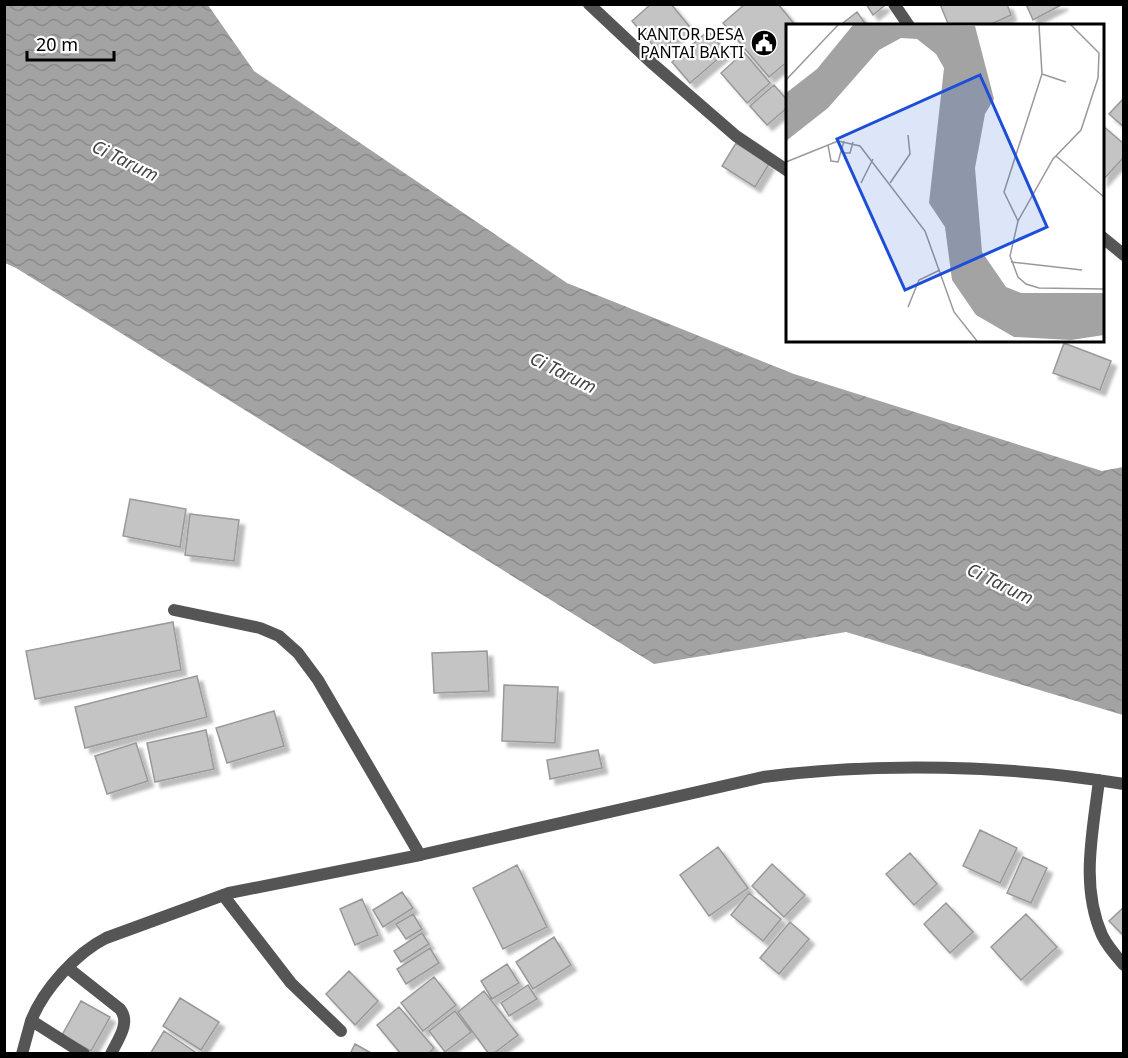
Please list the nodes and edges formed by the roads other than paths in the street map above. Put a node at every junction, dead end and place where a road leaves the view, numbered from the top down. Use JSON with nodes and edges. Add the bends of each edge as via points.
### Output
{"nodes":[{"id":1,"x":589,"y":4,"type":"edge"},
{"id":2,"x":894,"y":4,"type":"edge"},
{"id":3,"x":908,"y":24,"type":"edge"},
{"id":4,"x":786,"y":170,"type":"edge"},
{"id":5,"x":1104,"y":239,"type":"edge"},
{"id":6,"x":1124,"y":255,"type":"edge"},
{"id":7,"x":174,"y":610,"type":"dead end"},
{"id":8,"x":1099,"y":780,"type":"junction"},
{"id":9,"x":1124,"y":784,"type":"edge"},
{"id":10,"x":420,"y":855,"type":"junction"},
{"id":11,"x":223,"y":895,"type":"junction"},
{"id":12,"x":1124,"y":965,"type":"edge"},
{"id":13,"x":68,"y":968,"type":"junction"},
{"id":14,"x":32,"y":1021,"type":"junction"},
{"id":15,"x":341,"y":1031,"type":"dead end"},
{"id":16,"x":22,"y":1053,"type":"edge"},
{"id":17,"x":84,"y":1053,"type":"edge"},
{"id":18,"x":111,"y":1053,"type":"edge"}],
"edges":[{"from":1,"to":4,"type":"street","via":[[736,136]]},
{"from":2,"to":3,"type":"street"},
{"from":5,"to":6,"type":"street"},
{"from":7,"to":10,"type":"street","via":[[260,628],[287,642],[318,681]]},
{"from":8,"to":9,"type":"street"},
{"from":8,"to":10,"type":"street","via":[[997,771],[816,770],[763,777]]},
{"from":8,"to":12,"type":"street","via":[[1090,853],[1092,907],[1102,937]]},
{"from":10,"to":11,"type":"street"},
{"from":11,"to":13,"type":"street","via":[[90,945]]},
{"from":11,"to":15,"type":"street","via":[[291,983]]},
{"from":13,"to":14,"type":"street","via":[[43,999]]},
{"from":13,"to":18,"type":"street","via":[[125,1016]]},
{"from":14,"to":16,"type":"street"},
{"from":14,"to":17,"type":"street"}]}
